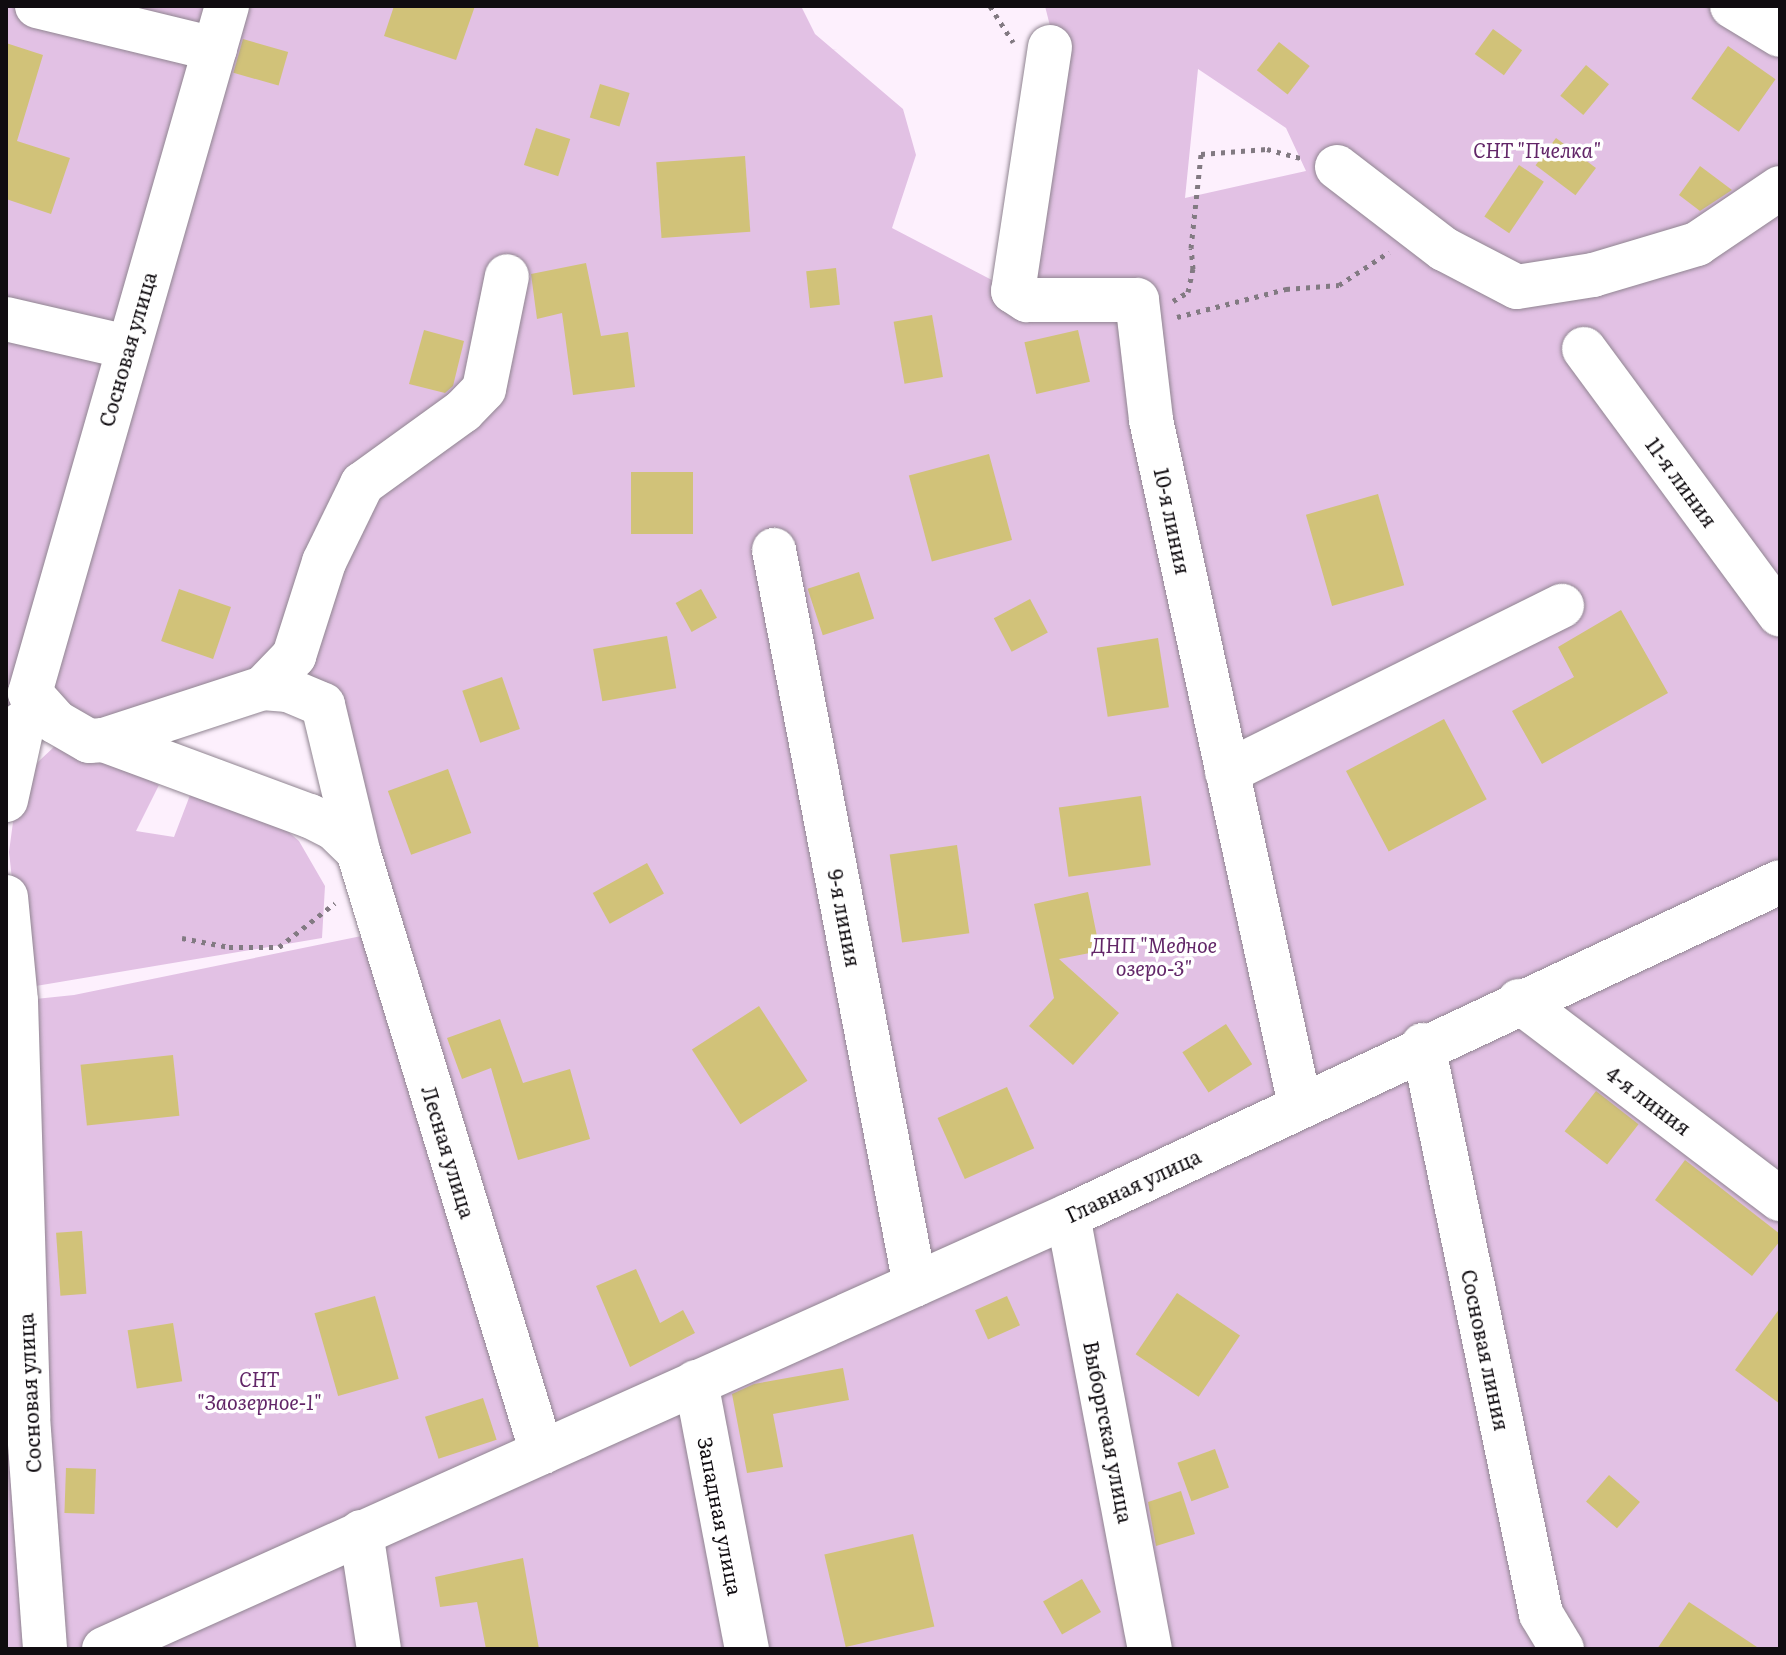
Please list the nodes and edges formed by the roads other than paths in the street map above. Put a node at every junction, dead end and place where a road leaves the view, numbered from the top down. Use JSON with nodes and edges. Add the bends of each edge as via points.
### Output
{"nodes":[{"id":1,"x":37,"y":6,"type":"edge"},
{"id":2,"x":227,"y":6,"type":"edge"},
{"id":3,"x":1732,"y":6,"type":"edge"},
{"id":4,"x":1780,"y":35,"type":"edge"},
{"id":5,"x":1050,"y":47,"type":"dead end"},
{"id":6,"x":215,"y":49,"type":"junction"},
{"id":7,"x":1337,"y":167,"type":"road end"},
{"id":8,"x":1780,"y":188,"type":"edge"},
{"id":9,"x":507,"y":276,"type":"dead end"},
{"id":10,"x":6,"y":319,"type":"edge"},
{"id":11,"x":127,"y":347,"type":"junction"},
{"id":12,"x":1584,"y":349,"type":"dead end"},
{"id":13,"x":774,"y":550,"type":"dead end"},
{"id":14,"x":1562,"y":606,"type":"dead end"},
{"id":15,"x":1780,"y":615,"type":"edge"},
{"id":16,"x":263,"y":688,"type":"junction"},
{"id":17,"x":23,"y":692,"type":"edge"},
{"id":18,"x":104,"y":740,"type":"junction"},
{"id":19,"x":1227,"y":772,"type":"junction"},
{"id":20,"x":6,"y":800,"type":"edge"},
{"id":21,"x":363,"y":872,"type":"junction"},
{"id":22,"x":1780,"y":882,"type":"edge"},
{"id":23,"x":6,"y":897,"type":"edge"},
{"id":24,"x":1519,"y":1001,"type":"junction"},
{"id":25,"x":1423,"y":1045,"type":"junction"},
{"id":26,"x":12,"y":1070,"type":"edge"},
{"id":27,"x":1300,"y":1105,"type":"junction"},
{"id":28,"x":1780,"y":1199,"type":"edge"},
{"id":29,"x":1068,"y":1216,"type":"junction"},
{"id":30,"x":915,"y":1285,"type":"junction"},
{"id":31,"x":696,"y":1382,"type":"junction"},
{"id":32,"x":17,"y":1415,"type":"edge"},
{"id":33,"x":542,"y":1453,"type":"junction"},
{"id":34,"x":361,"y":1532,"type":"junction"},
{"id":35,"x":45,"y":1649,"type":"edge"},
{"id":36,"x":104,"y":1649,"type":"edge"},
{"id":37,"x":379,"y":1649,"type":"edge"},
{"id":38,"x":747,"y":1649,"type":"edge"},
{"id":39,"x":1150,"y":1649,"type":"edge"},
{"id":40,"x":1562,"y":1649,"type":"edge"}],
"edges":[{"from":1,"to":6,"type":"street"},
{"from":2,"to":6,"type":"street","name":"Сосновая улица"},
{"from":3,"to":4,"type":"street"},
{"from":5,"to":19,"type":"street","name":"10-я линия","via":[[1013,291],[1027,300],[1137,300],[1151,420]]},
{"from":6,"to":11,"type":"street","name":"Сосновая улица"},
{"from":7,"to":8,"type":"street","via":[[1444,249],[1517,287],[1593,275],[1697,244]]},
{"from":9,"to":16,"type":"street","via":[[484,389],[463,411],[362,484],[324,562],[294,656]]},
{"from":10,"to":11,"type":"street"},
{"from":11,"to":17,"type":"street","name":"Сосновая улица"},
{"from":12,"to":15,"type":"street","name":"11-я линия"},
{"from":13,"to":30,"type":"street","name":"9-я линия"},
{"from":14,"to":19,"type":"street"},
{"from":16,"to":18,"type":"street","name":"Лесная улица"},
{"from":16,"to":21,"type":"street","name":"Лесная улица","via":[[288,690],[323,705]]},
{"from":17,"to":18,"type":"street","via":[[56,722],[89,741]]},
{"from":17,"to":20,"type":"street","name":"Сосновая улица"},
{"from":18,"to":21,"type":"street","via":[[334,828]]},
{"from":19,"to":27,"type":"street","name":"10-я линия"},
{"from":21,"to":33,"type":"street","name":"Лесная улица"},
{"from":22,"to":24,"type":"street","name":"Главная улица"},
{"from":23,"to":26,"type":"street","name":"Сосновая улица"},
{"from":24,"to":25,"type":"street","name":"Главная улица"},
{"from":24,"to":28,"type":"street","name":"4-я линия"},
{"from":25,"to":27,"type":"street","name":"Главная улица"},
{"from":25,"to":40,"type":"street","name":"Сосновая линия","via":[[1541,1614]]},
{"from":26,"to":32,"type":"street","name":"Сосновая улица"},
{"from":27,"to":29,"type":"street","name":"Главная улица"},
{"from":29,"to":30,"type":"street","name":"Главная улица"},
{"from":29,"to":39,"type":"street","name":"Выборгская улица"},
{"from":30,"to":31,"type":"street","name":"Главная улица"},
{"from":31,"to":33,"type":"street","name":"Главная улица"},
{"from":31,"to":38,"type":"street","name":"Западная улица"},
{"from":32,"to":35,"type":"street","name":"Сосновая улица"},
{"from":33,"to":34,"type":"street","name":"Главная улица"},
{"from":34,"to":36,"type":"street","name":"Главная улица"},
{"from":34,"to":37,"type":"street"}]}
